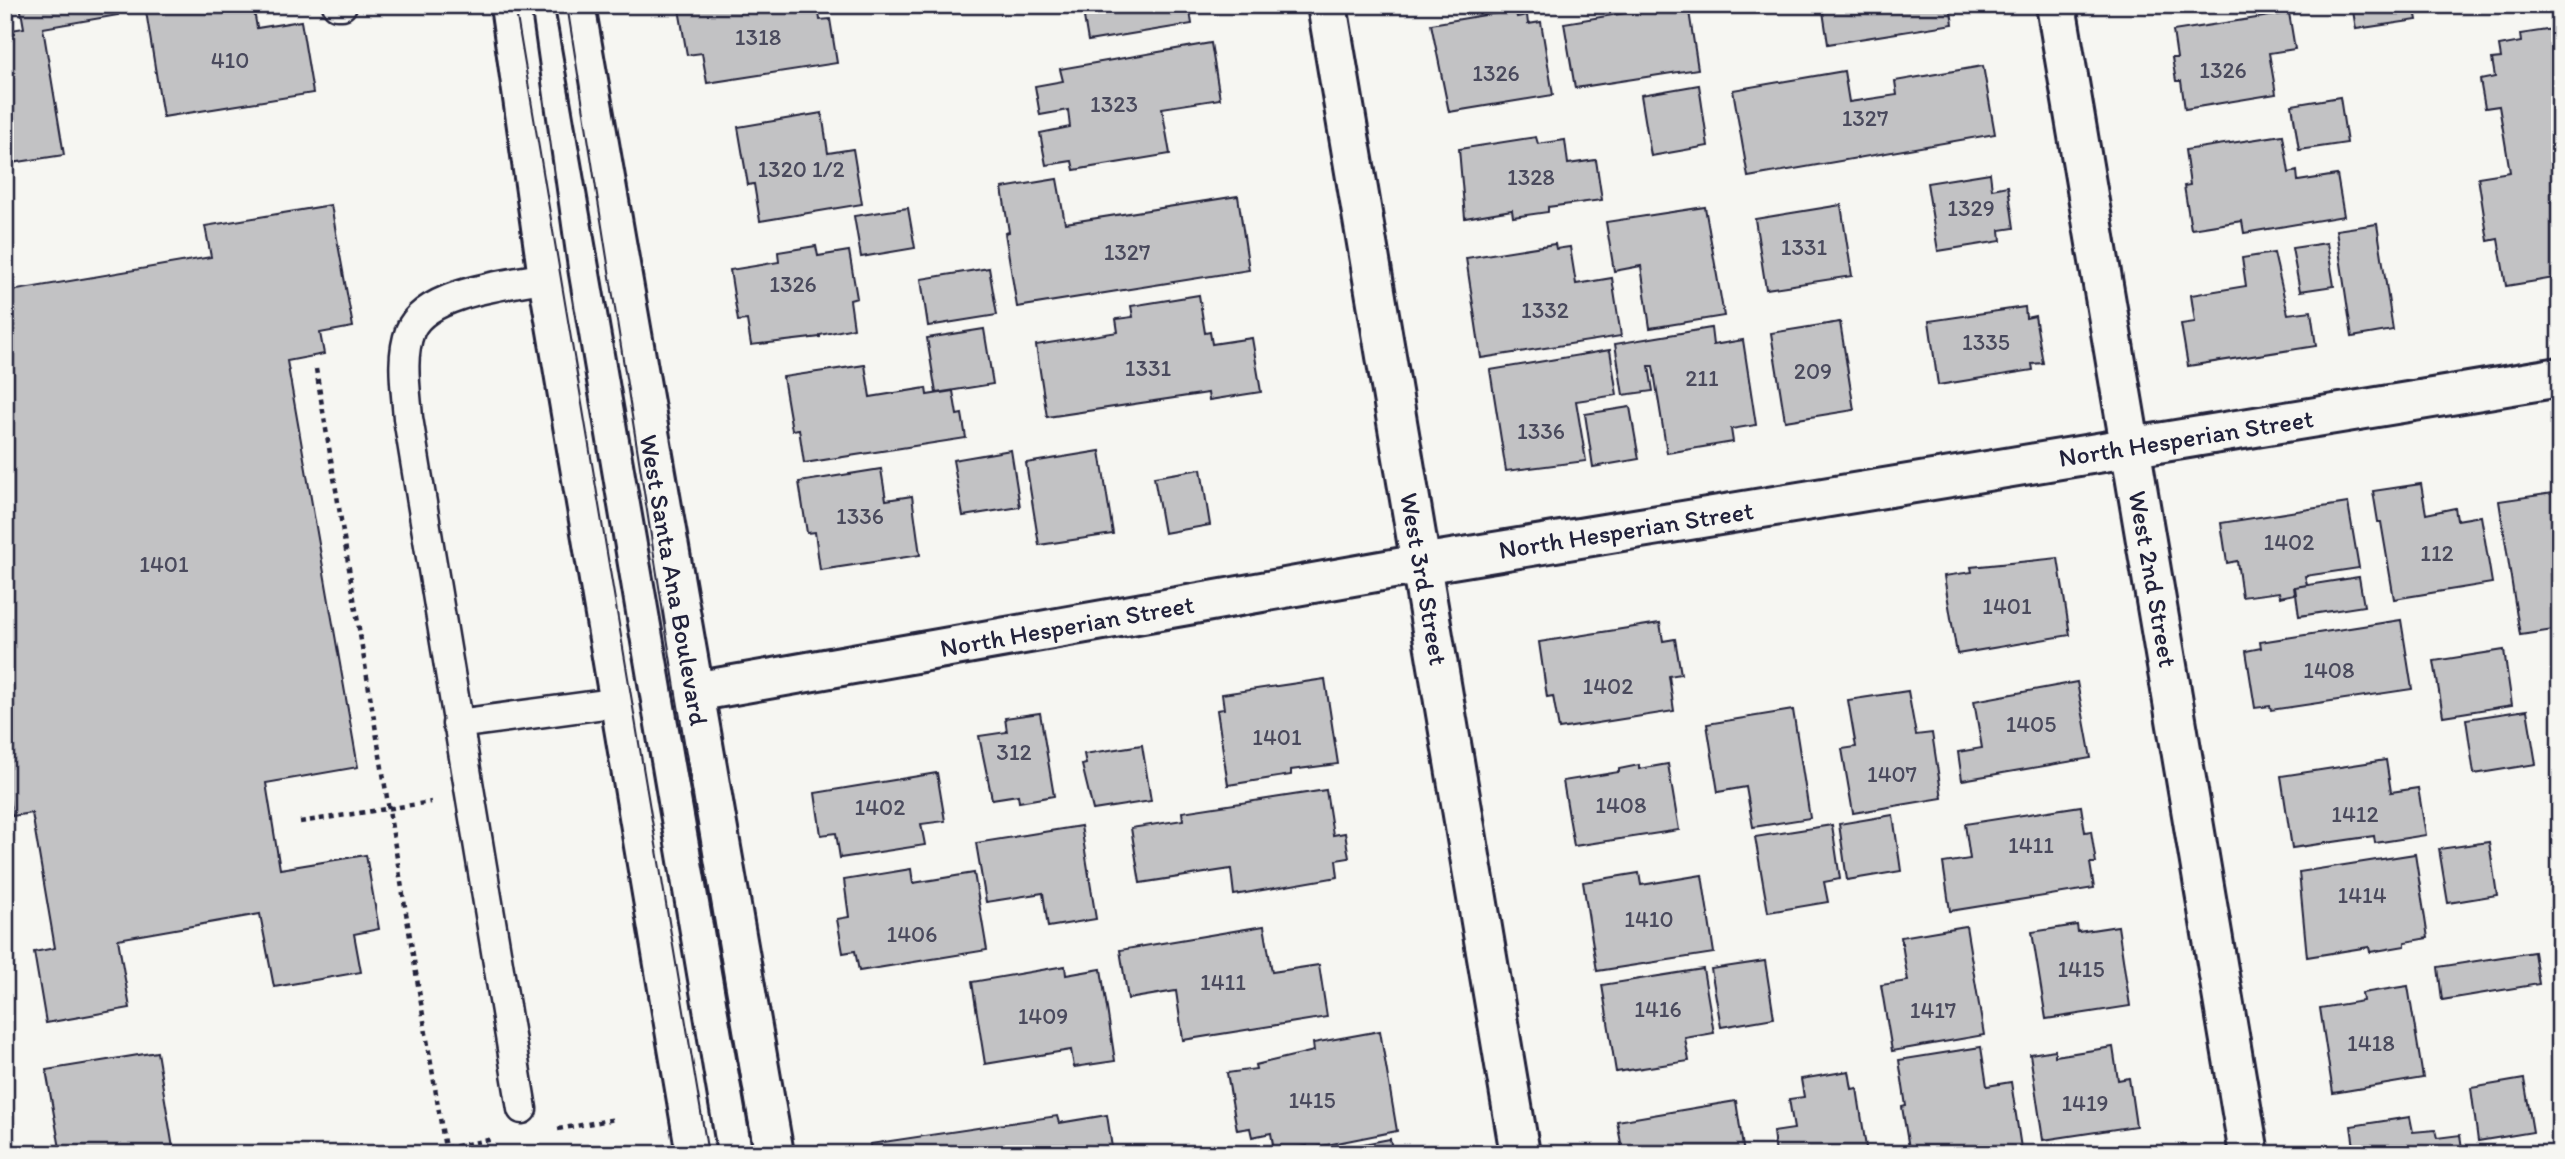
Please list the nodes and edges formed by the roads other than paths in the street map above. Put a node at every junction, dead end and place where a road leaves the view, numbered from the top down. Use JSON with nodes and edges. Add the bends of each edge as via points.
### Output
{"nodes":[{"id":1,"x":510,"y":5,"type":"edge"},
{"id":2,"x":575,"y":5,"type":"edge"},
{"id":3,"x":1327,"y":5,"type":"edge"},
{"id":4,"x":2056,"y":5,"type":"edge"},
{"id":5,"x":548,"y":277,"type":"junction"},
{"id":6,"x":2560,"y":377,"type":"edge"},
{"id":7,"x":2130,"y":447,"type":"junction"},
{"id":8,"x":1421,"y":564,"type":"junction"},
{"id":9,"x":694,"y":692,"type":"junction"},
{"id":10,"x":620,"y":702,"type":"junction"},
{"id":11,"x":457,"y":724,"type":"junction"},
{"id":12,"x":522,"y":1109,"type":"dead end"},
{"id":13,"x":696,"y":1154,"type":"edge"},
{"id":14,"x":774,"y":1154,"type":"edge"},
{"id":15,"x":1520,"y":1154,"type":"edge"},
{"id":16,"x":2249,"y":1154,"type":"edge"}],
"edges":[{"from":1,"to":5,"type":"street"},
{"from":2,"to":9,"type":"street","name":"West Santa Ana Boulevard"},
{"from":3,"to":8,"type":"street","name":"West 3rd Street"},
{"from":4,"to":7,"type":"street","name":"West 2nd Street"},
{"from":5,"to":10,"type":"street"},
{"from":5,"to":11,"type":"lane","via":[[476,291],[431,306],[410,329],[404,363],[408,418]]},
{"from":6,"to":7,"type":"street","name":"North Hesperian Street"},
{"from":7,"to":8,"type":"street","name":"North Hesperian Street"},
{"from":7,"to":16,"type":"street","name":"West 2nd Street"},
{"from":8,"to":9,"type":"street","name":"North Hesperian Street"},
{"from":8,"to":15,"type":"street","name":"West 3rd Street"},
{"from":9,"to":14,"type":"street","name":"West Santa Ana Boulevard"},
{"from":10,"to":11,"type":"lane"},
{"from":10,"to":13,"type":"street"},
{"from":11,"to":12,"type":"lane"}]}
